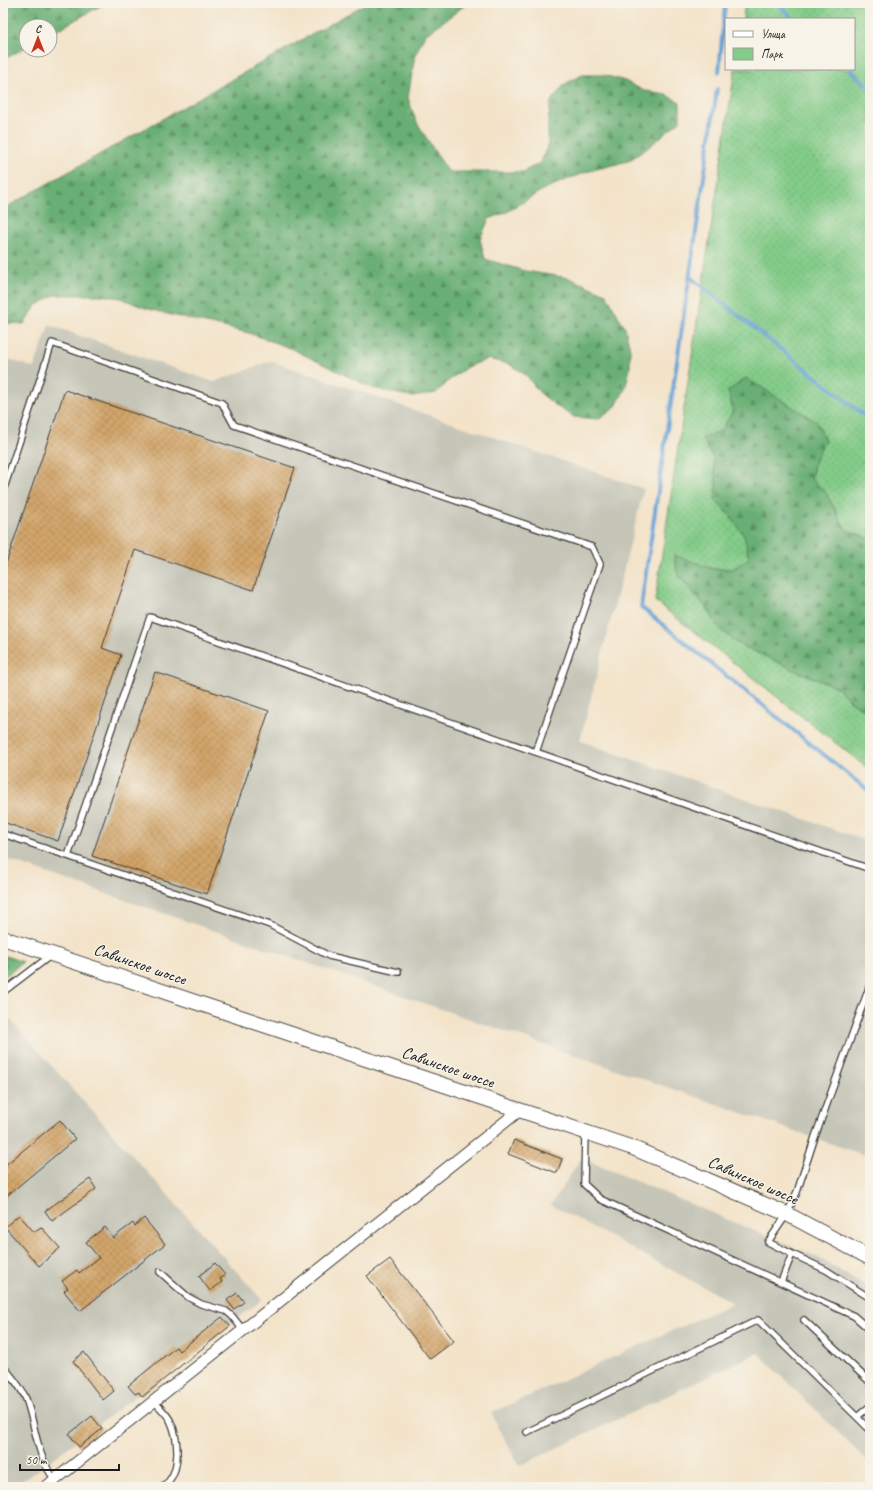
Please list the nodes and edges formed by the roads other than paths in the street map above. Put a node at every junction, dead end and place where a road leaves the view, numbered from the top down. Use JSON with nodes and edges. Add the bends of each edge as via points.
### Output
{"nodes":[{"id":1,"x":3,"y":491,"type":"edge"},
{"id":2,"x":536,"y":752,"type":"junction"},
{"id":3,"x":3,"y":834,"type":"edge"},
{"id":4,"x":68,"y":856,"type":"junction"},
{"id":5,"x":870,"y":869,"type":"edge"},
{"id":6,"x":3,"y":938,"type":"edge"},
{"id":7,"x":53,"y":954,"type":"junction"},
{"id":8,"x":398,"y":972,"type":"dead end"},
{"id":9,"x":870,"y":985,"type":"edge"},
{"id":10,"x":3,"y":992,"type":"edge"},
{"id":11,"x":520,"y":1110,"type":"junction"},
{"id":12,"x":584,"y":1132,"type":"junction"},
{"id":13,"x":787,"y":1214,"type":"junction"},
{"id":14,"x":792,"y":1254,"type":"junction"},
{"id":15,"x":870,"y":1258,"type":"edge"},
{"id":16,"x":160,"y":1272,"type":"dead end"},
{"id":17,"x":781,"y":1282,"type":"junction"},
{"id":18,"x":870,"y":1298,"type":"edge"},
{"id":19,"x":804,"y":1320,"type":"dead end"},
{"id":20,"x":243,"y":1330,"type":"junction"},
{"id":21,"x":870,"y":1330,"type":"edge"},
{"id":22,"x":3,"y":1366,"type":"edge"},
{"id":23,"x":870,"y":1382,"type":"edge"},
{"id":24,"x":154,"y":1401,"type":"junction"},
{"id":25,"x":870,"y":1406,"type":"edge"},
{"id":26,"x":857,"y":1417,"type":"junction"},
{"id":27,"x":870,"y":1430,"type":"edge"},
{"id":28,"x":527,"y":1432,"type":"dead end"},
{"id":29,"x":55,"y":1480,"type":"junction"},
{"id":30,"x":46,"y":1487,"type":"edge"},
{"id":31,"x":161,"y":1487,"type":"edge"}],
"edges":[{"from":1,"to":2,"type":"lane","via":[[52,343],[222,403],[234,425],[592,547],[600,564]]},
{"from":2,"to":4,"type":"lane","via":[[150,617]]},
{"from":2,"to":5,"type":"lane"},
{"from":3,"to":4,"type":"lane"},
{"from":4,"to":8,"type":"lane","via":[[270,925],[329,956]]},
{"from":6,"to":7,"type":"street","name":"Савинское шоссе"},
{"from":7,"to":10,"type":"lane"},
{"from":7,"to":11,"type":"street","name":"Савинское шоссе"},
{"from":9,"to":13,"type":"lane"},
{"from":11,"to":12,"type":"street","name":"Савинское шоссе"},
{"from":11,"to":20,"type":"street"},
{"from":12,"to":13,"type":"street","name":"Савинское шоссе","via":[[633,1148]]},
{"from":12,"to":17,"type":"lane","via":[[584,1184],[600,1199]]},
{"from":13,"to":14,"type":"lane","via":[[768,1242]]},
{"from":13,"to":15,"type":"street","name":"Савинское шоссе"},
{"from":14,"to":17,"type":"lane"},
{"from":14,"to":18,"type":"lane","via":[[826,1270]]},
{"from":16,"to":20,"type":"lane","via":[[188,1297],[232,1316]]},
{"from":17,"to":21,"type":"lane","via":[[854,1316]]},
{"from":19,"to":23,"type":"lane"},
{"from":20,"to":24,"type":"street"},
{"from":22,"to":29,"type":"lane","via":[[19,1385],[25,1398],[43,1461]]},
{"from":24,"to":29,"type":"street"},
{"from":24,"to":31,"type":"lane","via":[[169,1419],[176,1444],[173,1474]]},
{"from":25,"to":26,"type":"lane"},
{"from":26,"to":27,"type":"lane"},
{"from":26,"to":28,"type":"lane","via":[[758,1320]]},
{"from":29,"to":30,"type":"street"}]}
